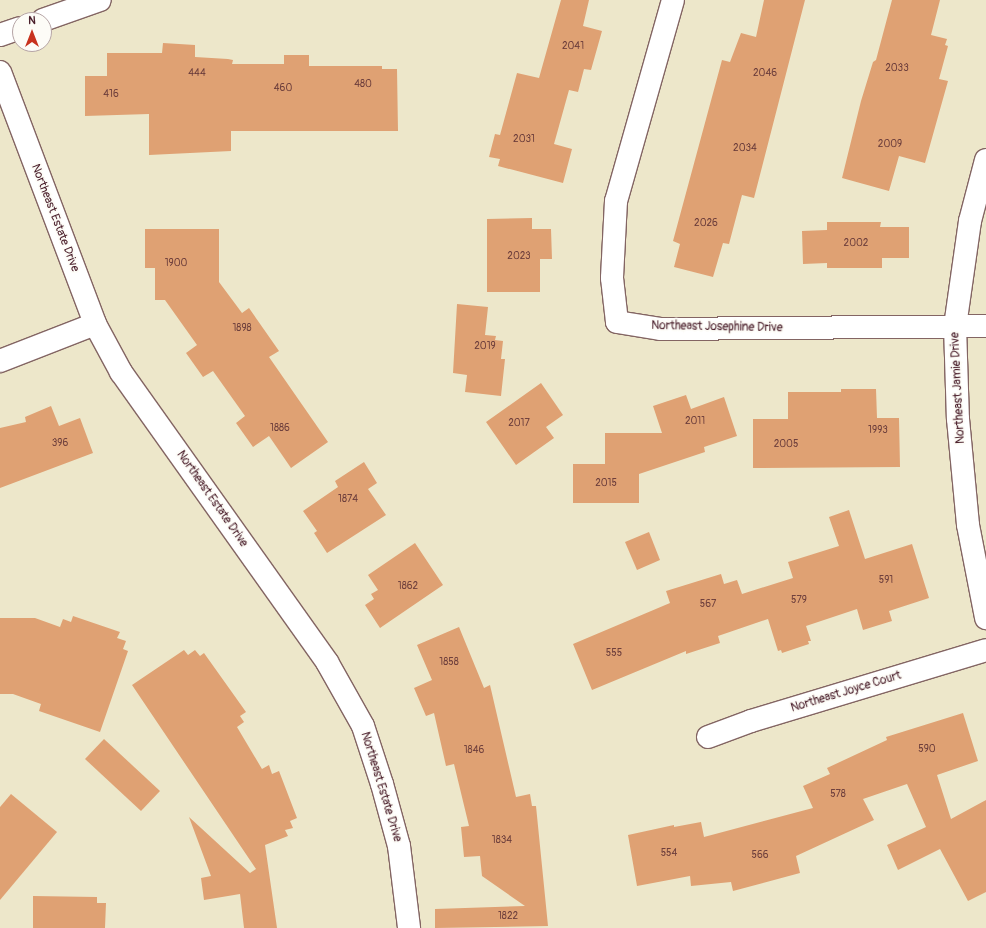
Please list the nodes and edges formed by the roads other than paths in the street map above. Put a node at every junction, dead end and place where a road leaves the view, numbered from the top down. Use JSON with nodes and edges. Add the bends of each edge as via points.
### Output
{"nodes":[{"id":1,"x":100,"y":0,"type":"edge"},
{"id":2,"x":673,"y":0,"type":"edge"},
{"id":3,"x":52,"y":17,"type":"edge"},
{"id":4,"x":12,"y":31,"type":"edge"},
{"id":5,"x":0,"y":35,"type":"edge"},
{"id":6,"x":0,"y":72,"type":"edge"},
{"id":7,"x":986,"y":160,"type":"edge"},
{"id":8,"x":95,"y":324,"type":"junction"},
{"id":9,"x":955,"y":326,"type":"junction"},
{"id":10,"x":986,"y":326,"type":"edge"},
{"id":11,"x":0,"y":361,"type":"edge"},
{"id":12,"x":986,"y":618,"type":"edge"},
{"id":13,"x":986,"y":650,"type":"edge"},
{"id":14,"x":708,"y":737,"type":"dead end"},
{"id":15,"x":409,"y":928,"type":"edge"}],
"edges":[{"from":1,"to":3,"type":"street"},
{"from":2,"to":9,"type":"street","name":"Northeast Josephine Drive","via":[[616,201],[612,278],[617,322],[661,329]]},
{"from":4,"to":5,"type":"street"},
{"from":6,"to":8,"type":"street","name":"Northeast Estate Drive"},
{"from":7,"to":9,"type":"street","name":"Northeast Jamie Drive","via":[[970,221]]},
{"from":8,"to":11,"type":"street"},
{"from":8,"to":15,"type":"street","name":"Northeast Estate Drive","via":[[121,372],[327,662],[363,726],[399,846]]},
{"from":9,"to":10,"type":"street"},
{"from":9,"to":12,"type":"street","name":"Northeast Jamie Drive","via":[[958,419],[968,525]]},
{"from":13,"to":14,"type":"street","name":"Northeast Joyce Court"}]}
